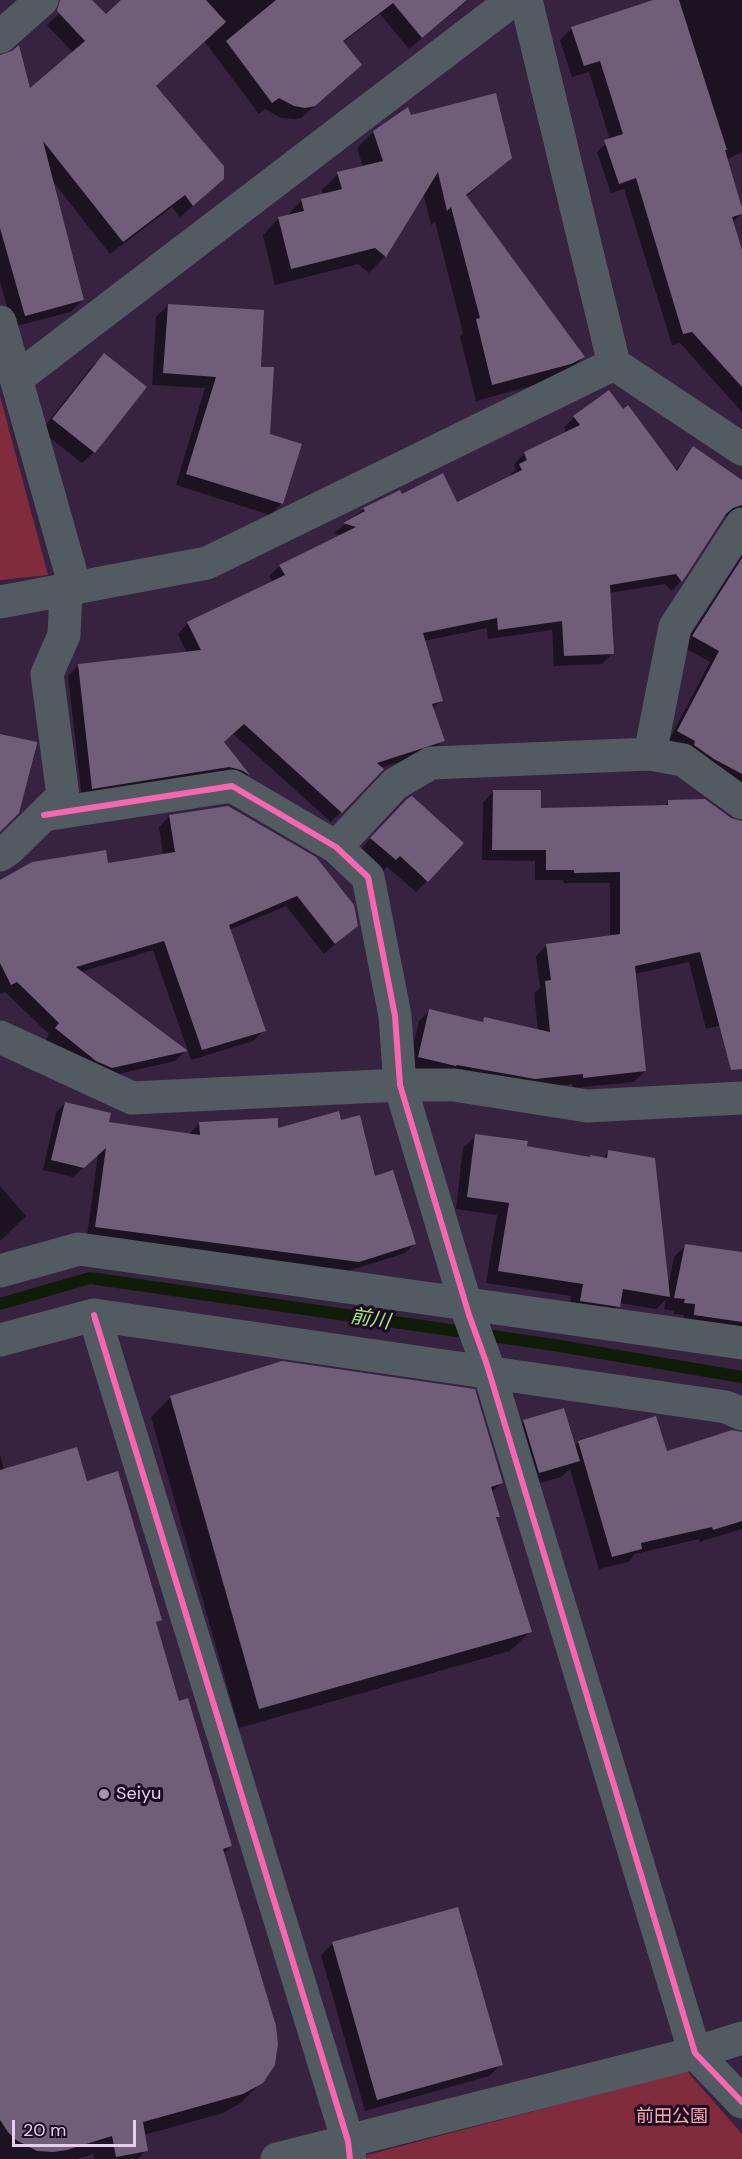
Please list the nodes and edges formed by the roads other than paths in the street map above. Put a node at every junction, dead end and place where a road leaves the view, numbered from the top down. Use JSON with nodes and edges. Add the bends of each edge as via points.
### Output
{"nodes":[{"id":1,"x":42,"y":0,"type":"edge"},
{"id":2,"x":513,"y":0,"type":"edge"},
{"id":3,"x":526,"y":0,"type":"edge"},
{"id":4,"x":0,"y":38,"type":"edge"},
{"id":5,"x":0,"y":322,"type":"edge"},
{"id":6,"x":614,"y":364,"type":"junction"},
{"id":7,"x":16,"y":379,"type":"junction"},
{"id":8,"x":742,"y":449,"type":"edge"},
{"id":9,"x":742,"y":524,"type":"edge"},
{"id":10,"x":70,"y":589,"type":"junction"},
{"id":11,"x":0,"y":602,"type":"edge"},
{"id":12,"x":650,"y":754,"type":"junction"},
{"id":13,"x":742,"y":803,"type":"edge"},
{"id":14,"x":44,"y":815,"type":"junction"},
{"id":15,"x":336,"y":847,"type":"junction"},
{"id":16,"x":0,"y":855,"type":"edge"},
{"id":17,"x":0,"y":1037,"type":"edge"},
{"id":18,"x":400,"y":1085,"type":"junction"},
{"id":19,"x":742,"y":1098,"type":"edge"},
{"id":20,"x":0,"y":1271,"type":"edge"},
{"id":21,"x":468,"y":1309,"type":"junction"},
{"id":22,"x":94,"y":1315,"type":"junction"},
{"id":23,"x":0,"y":1340,"type":"edge"},
{"id":24,"x":742,"y":1343,"type":"edge"},
{"id":25,"x":488,"y":1367,"type":"junction"},
{"id":26,"x":742,"y":1414,"type":"edge"},
{"id":27,"x":742,"y":2038,"type":"edge"},
{"id":28,"x":695,"y":2053,"type":"junction"},
{"id":29,"x":742,"y":2102,"type":"edge"},
{"id":30,"x":349,"y":2150,"type":"edge"},
{"id":31,"x":277,"y":2159,"type":"edge"}],
"edges":[{"from":1,"to":4,"type":"street"},
{"from":2,"to":7,"type":"street"},
{"from":3,"to":6,"type":"street"},
{"from":5,"to":7,"type":"street"},
{"from":6,"to":8,"type":"street"},
{"from":6,"to":10,"type":"street","via":[[207,563]]},
{"from":7,"to":10,"type":"street"},
{"from":9,"to":12,"type":"street","via":[[675,627]]},
{"from":10,"to":11,"type":"street"},
{"from":10,"to":14,"type":"street","via":[[64,635],[46,674],[63,796]]},
{"from":12,"to":13,"type":"street","via":[[683,760]]},
{"from":12,"to":15,"type":"street","via":[[431,763],[395,784]]},
{"from":14,"to":15,"type":"street","via":[[232,786]]},
{"from":14,"to":16,"type":"street"},
{"from":15,"to":18,"type":"street","via":[[368,877],[395,1016]]},
{"from":17,"to":18,"type":"street","via":[[132,1098]]},
{"from":18,"to":19,"type":"street","via":[[454,1085],[587,1106]]},
{"from":18,"to":21,"type":"street"},
{"from":20,"to":21,"type":"street","via":[[79,1249]]},
{"from":21,"to":24,"type":"street"},
{"from":21,"to":25,"type":"street"},
{"from":22,"to":23,"type":"street"},
{"from":22,"to":25,"type":"street"},
{"from":22,"to":30,"type":"street"},
{"from":25,"to":26,"type":"street","via":[[726,1407]]},
{"from":25,"to":28,"type":"street"},
{"from":27,"to":28,"type":"street"},
{"from":28,"to":29,"type":"street"},
{"from":28,"to":30,"type":"street"},
{"from":30,"to":31,"type":"street"}]}
